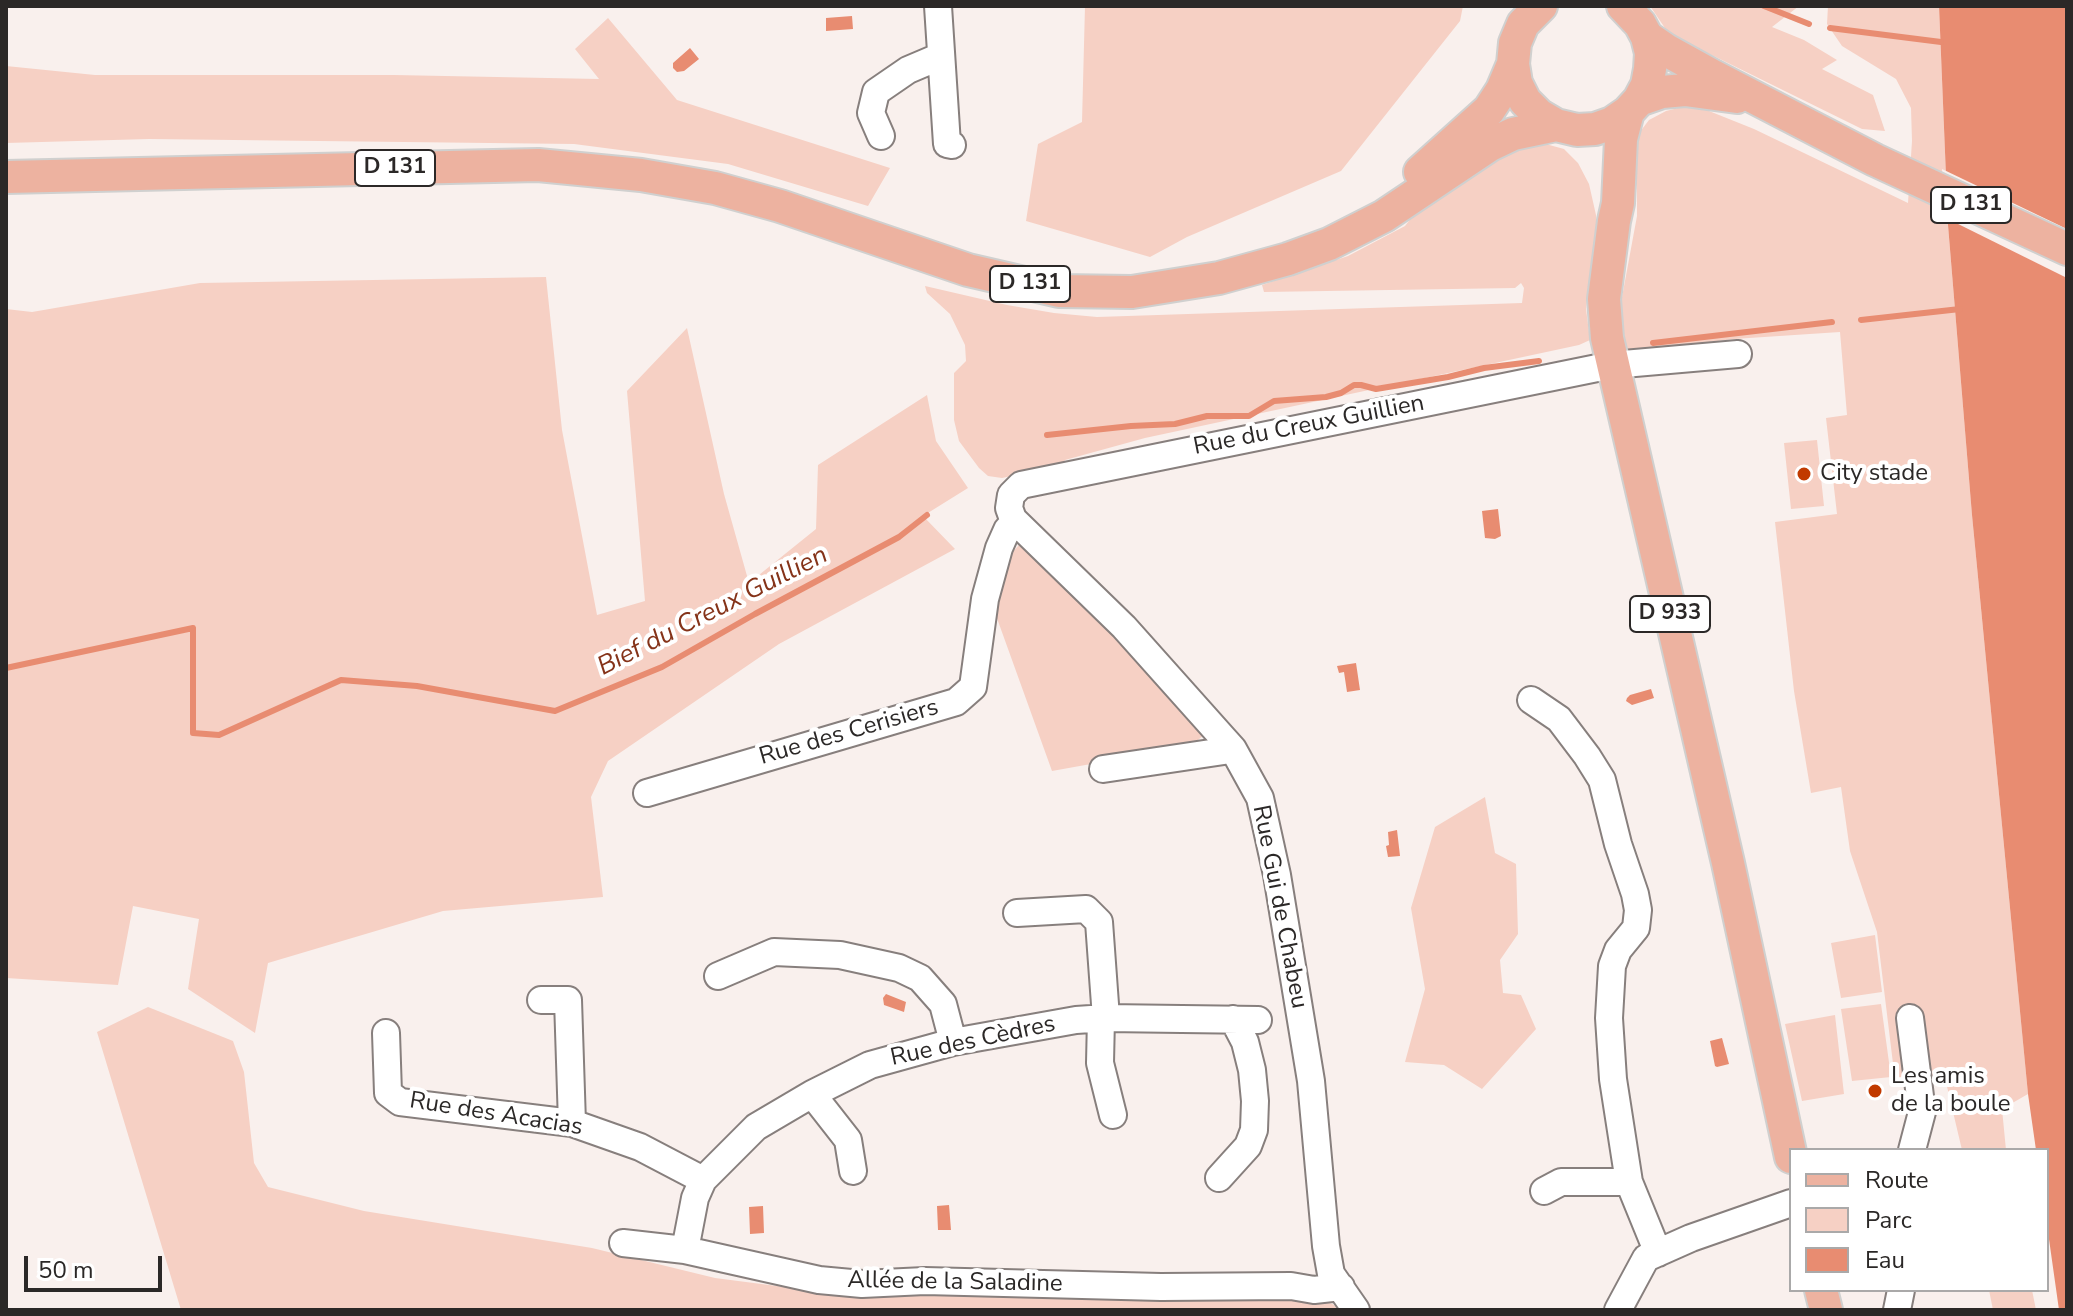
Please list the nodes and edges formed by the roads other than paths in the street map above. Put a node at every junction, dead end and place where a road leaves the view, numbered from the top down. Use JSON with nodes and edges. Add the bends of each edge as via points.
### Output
{"nodes":[{"id":1,"x":938,"y":6,"type":"edge"},
{"id":2,"x":1541,"y":6,"type":"edge"},
{"id":3,"x":1623,"y":6,"type":"edge"},
{"id":4,"x":1647,"y":37,"type":"junction"},
{"id":5,"x":941,"y":56,"type":"junction"},
{"id":6,"x":1513,"y":64,"type":"junction"},
{"id":7,"x":1633,"y":106,"type":"junction"},
{"id":8,"x":1771,"y":107,"type":"junction"},
{"id":9,"x":1566,"y":128,"type":"junction"},
{"id":10,"x":881,"y":136,"type":"dead end"},
{"id":11,"x":952,"y":145,"type":"dead end"},
{"id":12,"x":6,"y":177,"type":"edge"},
{"id":13,"x":1614,"y":221,"type":"junction"},
{"id":14,"x":2067,"y":249,"type":"edge"},
{"id":15,"x":1288,"y":259,"type":"junction"},
{"id":16,"x":1738,"y":354,"type":"dead end"},
{"id":17,"x":1612,"y":365,"type":"junction"},
{"id":18,"x":1015,"y":521,"type":"junction"},
{"id":19,"x":1531,"y":700,"type":"dead end"},
{"id":20,"x":1231,"y":747,"type":"junction"},
{"id":21,"x":1103,"y":769,"type":"dead end"},
{"id":22,"x":647,"y":793,"type":"dead end"},
{"id":23,"x":1017,"y":913,"type":"dead end"},
{"id":24,"x":718,"y":976,"type":"dead end"},
{"id":25,"x":541,"y":1000,"type":"dead end"},
{"id":26,"x":1104,"y":1018,"type":"junction"},
{"id":27,"x":1910,"y":1018,"type":"dead end"},
{"id":28,"x":386,"y":1033,"type":"dead end"},
{"id":29,"x":953,"y":1042,"type":"junction"},
{"id":30,"x":812,"y":1094,"type":"junction"},
{"id":31,"x":1113,"y":1115,"type":"dead end"},
{"id":32,"x":572,"y":1123,"type":"junction"},
{"id":33,"x":1789,"y":1148,"type":"edge"},
{"id":34,"x":1913,"y":1148,"type":"edge"},
{"id":35,"x":853,"y":1171,"type":"dead end"},
{"id":36,"x":1219,"y":1178,"type":"dead end"},
{"id":37,"x":703,"y":1180,"type":"junction"},
{"id":38,"x":1629,"y":1182,"type":"junction"},
{"id":39,"x":1544,"y":1191,"type":"dead end"},
{"id":40,"x":1789,"y":1204,"type":"edge"},
{"id":41,"x":623,"y":1243,"type":"dead end"},
{"id":42,"x":685,"y":1250,"type":"junction"},
{"id":43,"x":1658,"y":1253,"type":"junction"},
{"id":44,"x":1336,"y":1281,"type":"junction"},
{"id":45,"x":1356,"y":1310,"type":"edge"},
{"id":46,"x":1618,"y":1310,"type":"edge"}],
"edges":[{"from":1,"to":5,"type":"street"},
{"from":2,"to":6,"type":"main road","via":[[1523,24]]},
{"from":3,"to":4,"type":"main road"},
{"from":4,"to":7,"type":"main road","via":[[1647,85]]},
{"from":4,"to":8,"type":"main road","number":"D 131"},
{"from":5,"to":10,"type":"street","via":[[876,92],[871,113]]},
{"from":5,"to":11,"type":"street","via":[[947,144]]},
{"from":6,"to":9,"type":"main road","via":[[1525,101]]},
{"from":6,"to":15,"type":"main road","number":"D 131","via":[[1489,110],[1405,186]]},
{"from":7,"to":8,"type":"main road","number":"D 131","via":[[1662,92],[1685,90]]},
{"from":7,"to":9,"type":"main road","via":[[1595,129]]},
{"from":7,"to":13,"type":"main road","number":"D 933","via":[[1621,139]]},
{"from":8,"to":14,"type":"main road","number":"D 131"},
{"from":9,"to":13,"type":"main road","number":"D 933","via":[[1590,144]]},
{"from":9,"to":15,"type":"main road","number":"D 131","via":[[1513,134],[1384,216]]},
{"from":12,"to":15,"type":"main road","number":"D 131","via":[[538,165],[641,175],[715,188],[968,270],[1059,291],[1132,292],[1219,278]]},
{"from":13,"to":17,"type":"main road","number":"D 933","via":[[1604,299]]},
{"from":16,"to":17,"type":"street","name":"Rue du Creux Guillien"},
{"from":17,"to":18,"type":"street","name":"Rue du Creux Guillien","via":[[1021,485],[1011,495]]},
{"from":17,"to":33,"type":"main road","number":"D 933"},
{"from":18,"to":20,"type":"street","name":"Rue Gui de Chabeu","via":[[1124,627]]},
{"from":18,"to":22,"type":"street","name":"Rue des Cerisiers","via":[[999,548],[989,586],[973,687],[956,702]]},
{"from":19,"to":38,"type":"street","via":[[1559,719],[1602,780],[1635,894],[1636,928],[1612,966],[1609,1018]]},
{"from":20,"to":21,"type":"street"},
{"from":20,"to":44,"type":"street","name":"Rue Gui de Chabeu","via":[[1260,798],[1277,875],[1311,1081],[1326,1246]]},
{"from":23,"to":26,"type":"street","via":[[1086,909],[1099,922]]},
{"from":24,"to":29,"type":"street","via":[[774,952],[840,955],[899,968],[920,978],[943,1004]]},
{"from":25,"to":32,"type":"street","via":[[568,1000]]},
{"from":26,"to":29,"type":"street","name":"Rue des Cèdres"},
{"from":26,"to":31,"type":"street","via":[[1100,1063]]},
{"from":26,"to":36,"type":"street","name":"Rue des Cèdres","via":[[1245,1020],[1254,1130],[1248,1146]]},
{"from":27,"to":34,"type":"street","via":[[1922,1112]]},
{"from":28,"to":32,"type":"street","name":"Rue des Acacias","via":[[388,1093],[400,1102]]},
{"from":29,"to":30,"type":"street","name":"Rue des Cèdres","via":[[870,1065]]},
{"from":30,"to":35,"type":"street","via":[[848,1140]]},
{"from":30,"to":37,"type":"street","name":"Rue des Cèdres","via":[[756,1127]]},
{"from":32,"to":37,"type":"street","name":"Rue des Acacias","via":[[640,1147]]},
{"from":37,"to":42,"type":"street","name":"Rue des Cèdres"},
{"from":38,"to":39,"type":"street","via":[[1561,1182]]},
{"from":38,"to":43,"type":"street"},
{"from":40,"to":43,"type":"street"},
{"from":41,"to":42,"type":"street","name":"Allée de la Saladine"},
{"from":42,"to":44,"type":"street","name":"Allée de la Saladine","via":[[819,1280],[862,1284],[1314,1290]]},
{"from":43,"to":46,"type":"street","via":[[1646,1258]]},
{"from":44,"to":45,"type":"street","name":"Rue Gui de Chabeu"}]}
